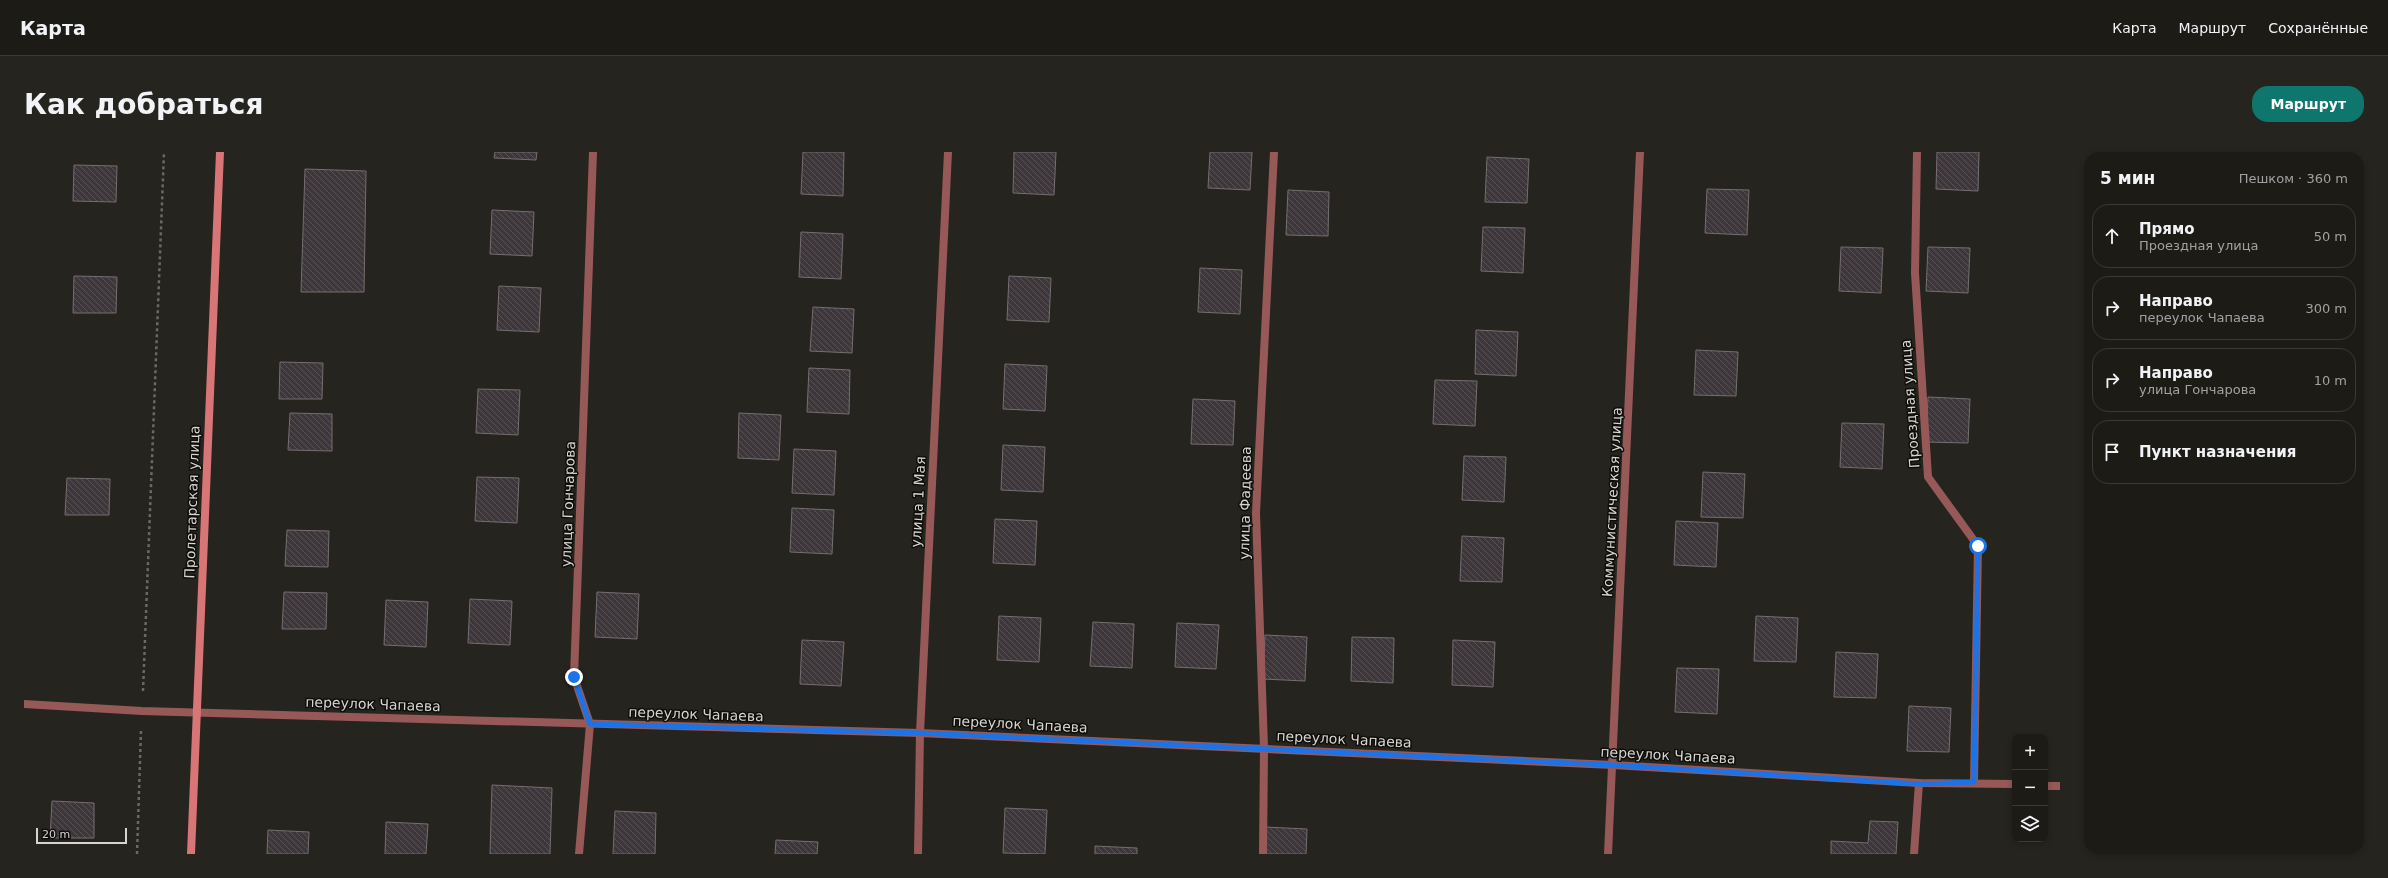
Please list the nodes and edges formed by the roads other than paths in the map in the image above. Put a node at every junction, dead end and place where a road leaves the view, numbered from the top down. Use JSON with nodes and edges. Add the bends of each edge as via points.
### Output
{"nodes":[{"id":1,"x":220,"y":152,"type":"edge"},
{"id":2,"x":593,"y":152,"type":"edge"},
{"id":3,"x":948,"y":152,"type":"edge"},
{"id":4,"x":1274,"y":152,"type":"edge"},
{"id":5,"x":1640,"y":152,"type":"edge"},
{"id":6,"x":1917,"y":152,"type":"edge"},
{"id":7,"x":24,"y":704,"type":"edge"},
{"id":8,"x":196,"y":711,"type":"junction"},
{"id":9,"x":590,"y":724,"type":"junction"},
{"id":10,"x":920,"y":733,"type":"junction"},
{"id":11,"x":1264,"y":748,"type":"junction"},
{"id":12,"x":1613,"y":765,"type":"junction"},
{"id":13,"x":1974,"y":782,"type":"junction"},
{"id":14,"x":1919,"y":784,"type":"junction"},
{"id":15,"x":2012,"y":784,"type":"edge"},
{"id":16,"x":2048,"y":786,"type":"edge"},
{"id":17,"x":2060,"y":786,"type":"edge"},
{"id":18,"x":191,"y":854,"type":"edge"},
{"id":19,"x":579,"y":854,"type":"edge"},
{"id":20,"x":918,"y":854,"type":"edge"},
{"id":21,"x":1262,"y":854,"type":"edge"},
{"id":22,"x":1608,"y":854,"type":"edge"},
{"id":23,"x":1914,"y":854,"type":"edge"}],
"edges":[{"from":1,"to":8,"type":"main road","name":"Пролетарская улица"},
{"from":2,"to":9,"type":"street","name":"улица Гончарова","via":[[574,677]]},
{"from":3,"to":10,"type":"street","name":"улица 1 Мая"},
{"from":4,"to":11,"type":"street","name":"улица Фадеева","via":[[1256,513]]},
{"from":5,"to":12,"type":"street","name":"Коммунистическая улица"},
{"from":6,"to":13,"type":"street","name":"Проездная улица","via":[[1915,273],[1928,478],[1978,546]]},
{"from":7,"to":8,"type":"street","name":"переулок Чапаева","via":[[142,711]]},
{"from":8,"to":9,"type":"street","name":"переулок Чапаева"},
{"from":8,"to":18,"type":"main road","name":"Пролетарская улица"},
{"from":9,"to":10,"type":"street","name":"переулок Чапаева"},
{"from":9,"to":19,"type":"street","name":"улица Гончарова"},
{"from":10,"to":11,"type":"street","name":"переулок Чапаева"},
{"from":10,"to":20,"type":"street","name":"улица 1 Мая"},
{"from":11,"to":12,"type":"street","name":"переулок Чапаева"},
{"from":11,"to":21,"type":"street","name":"улица Фадеева"},
{"from":12,"to":14,"type":"street","name":"переулок Чапаева"},
{"from":12,"to":22,"type":"street","name":"Коммунистическая улица"},
{"from":13,"to":14,"type":"street","name":"переулок Чапаева"},
{"from":13,"to":15,"type":"street","name":"переулок Чапаева"},
{"from":14,"to":23,"type":"street"},
{"from":16,"to":17,"type":"street"}]}
